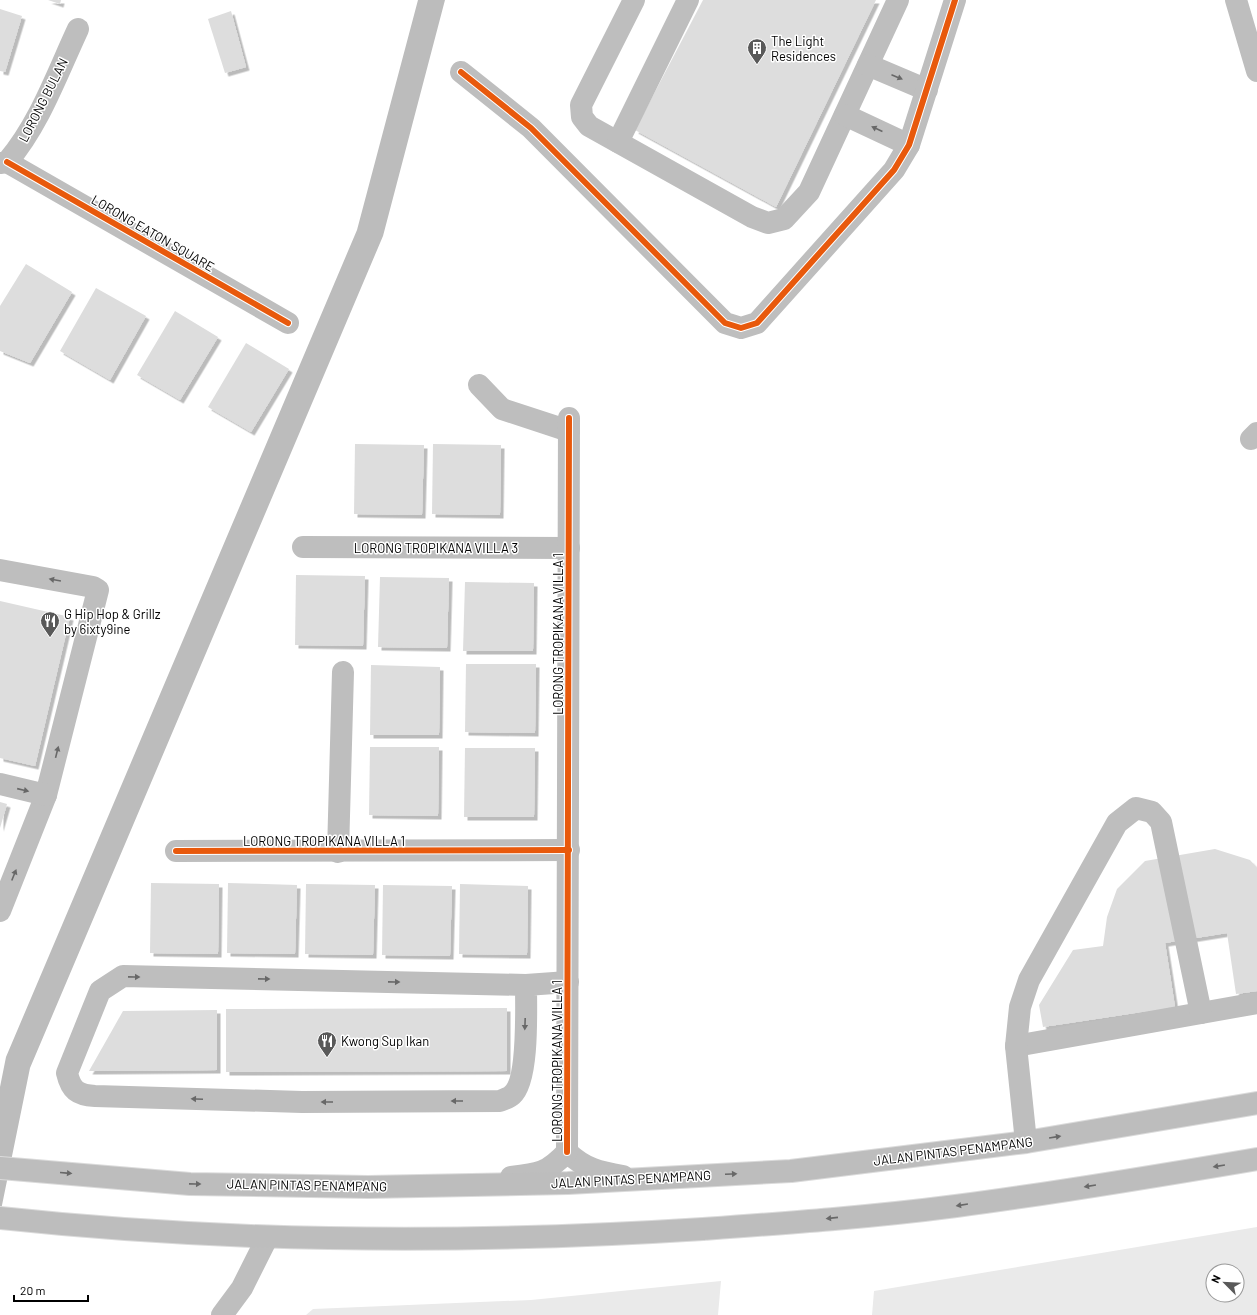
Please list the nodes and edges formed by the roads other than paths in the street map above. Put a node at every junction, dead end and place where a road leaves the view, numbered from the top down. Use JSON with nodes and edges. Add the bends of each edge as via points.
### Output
{"nodes":[{"id":1,"x":634,"y":0,"type":"edge"},
{"id":2,"x":688,"y":0,"type":"edge"},
{"id":3,"x":898,"y":0,"type":"edge"},
{"id":4,"x":955,"y":0,"type":"edge"},
{"id":5,"x":1236,"y":0,"type":"edge"},
{"id":6,"x":78,"y":29,"type":"dead end"},
{"id":7,"x":868,"y":65,"type":"junction"},
{"id":8,"x":1257,"y":71,"type":"edge"},
{"id":9,"x":461,"y":72,"type":"dead end"},
{"id":10,"x":927,"y":90,"type":"junction"},
{"id":11,"x":844,"y":115,"type":"junction"},
{"id":12,"x":618,"y":142,"type":"junction"},
{"id":13,"x":909,"y":145,"type":"junction"},
{"id":14,"x":3,"y":163,"type":"edge"},
{"id":15,"x":288,"y":323,"type":"dead end"},
{"id":16,"x":479,"y":385,"type":"dead end"},
{"id":17,"x":303,"y":547,"type":"dead end"},
{"id":18,"x":569,"y":548,"type":"junction"},
{"id":19,"x":0,"y":570,"type":"edge"},
{"id":20,"x":343,"y":672,"type":"dead end"},
{"id":21,"x":0,"y":784,"type":"edge"},
{"id":22,"x":46,"y":795,"type":"junction"},
{"id":23,"x":568,"y":850,"type":"junction"},
{"id":24,"x":176,"y":851,"type":"dead end"},
{"id":25,"x":338,"y":852,"type":"junction"},
{"id":26,"x":0,"y":911,"type":"edge"},
{"id":27,"x":568,"y":982,"type":"junction"},
{"id":28,"x":526,"y":985,"type":"junction"},
{"id":29,"x":1257,"y":1003,"type":"edge"},
{"id":30,"x":1201,"y":1013,"type":"junction"},
{"id":31,"x":1016,"y":1046,"type":"junction"},
{"id":32,"x":1257,"y":1103,"type":"edge"},
{"id":33,"x":1026,"y":1142,"type":"junction"},
{"id":34,"x":567,"y":1152,"type":"junction"},
{"id":35,"x":1257,"y":1159,"type":"edge"},
{"id":36,"x":0,"y":1168,"type":"edge"},
{"id":37,"x":643,"y":1179,"type":"junction"},
{"id":38,"x":423,"y":1186,"type":"junction"},
{"id":39,"x":10,"y":1219,"type":"edge"},
{"id":40,"x":267,"y":1238,"type":"junction"},
{"id":41,"x":222,"y":1315,"type":"edge"}],
"edges":[{"from":1,"to":12,"type":"street","via":[[581,105],[582,117],[589,126]]},
{"from":2,"to":12,"type":"street"},
{"from":3,"to":7,"type":"street"},
{"from":4,"to":10,"type":"street"},
{"from":5,"to":8,"type":"street"},
{"from":6,"to":14,"type":"street","name":"LORONG BULAN","via":[[32,126],[18,150]]},
{"from":7,"to":10,"type":"street","one_way":true},
{"from":7,"to":11,"type":"street"},
{"from":9,"to":13,"type":"street","via":[[531,128],[725,323],[742,328],[757,323],[894,170]]},
{"from":10,"to":13,"type":"street"},
{"from":11,"to":12,"type":"street","via":[[809,192],[784,218],[768,223],[752,217]]},
{"from":13,"to":11,"type":"street","one_way":true},
{"from":14,"to":15,"type":"street","name":"LORONG EATON SQUARE"},
{"from":16,"to":18,"type":"street","name":"LORONG TROPIKANA VILLA 1","via":[[502,409],[569,425]]},
{"from":17,"to":18,"type":"street","name":"LORONG TROPIKANA VILLA 3"},
{"from":18,"to":23,"type":"street","name":"LORONG TROPIKANA VILLA 1"},
{"from":22,"to":19,"type":"street","one_way":true,"via":[[98,590],[93,586]]},
{"from":20,"to":25,"type":"street"},
{"from":21,"to":22,"type":"street","one_way":true},
{"from":26,"to":22,"type":"street","one_way":true},
{"from":23,"to":25,"type":"street","name":"LORONG TROPIKANA VILLA 1"},
{"from":23,"to":27,"type":"street","name":"LORONG TROPIKANA VILLA 1"},
{"from":24,"to":25,"type":"street","name":"LORONG TROPIKANA VILLA 1"},
{"from":27,"to":28,"type":"street"},
{"from":27,"to":34,"type":"street","name":"LORONG TROPIKANA VILLA 1"},
{"from":28,"to":28,"type":"street","one_way":true,"via":[[524,1067],[512,1095],[500,1101],[302,1102],[83,1096],[69,1083],[67,1073],[100,991],[123,976]]},
{"from":29,"to":30,"type":"street"},
{"from":30,"to":31,"type":"street"},
{"from":30,"to":31,"type":"street","via":[[1161,822],[1152,812],[1136,808],[1117,823],[1029,980],[1020,1007]]},
{"from":31,"to":33,"type":"street"},
{"from":33,"to":32,"type":"main road","name":"JALAN PINTAS PENAMPANG","one_way":true},
{"from":37,"to":33,"type":"main road","name":"JALAN PINTAS PENAMPANG","one_way":true,"via":[[791,1171]]},
{"from":34,"to":37,"type":"street","via":[[578,1163],[599,1172]]},
{"from":34,"to":38,"type":"street","via":[[555,1164],[538,1174]]},
{"from":35,"to":40,"type":"main road","one_way":true,"via":[[954,1206],[778,1224],[606,1235],[500,1238]]},
{"from":36,"to":38,"type":"main road","name":"JALAN PINTAS PENAMPANG","one_way":true,"via":[[190,1184]]},
{"from":37,"to":38,"type":"main road","name":"JALAN PINTAS PENAMPANG"},
{"from":39,"to":40,"type":"main road"},
{"from":40,"to":41,"type":"street","via":[[242,1288]]}]}
